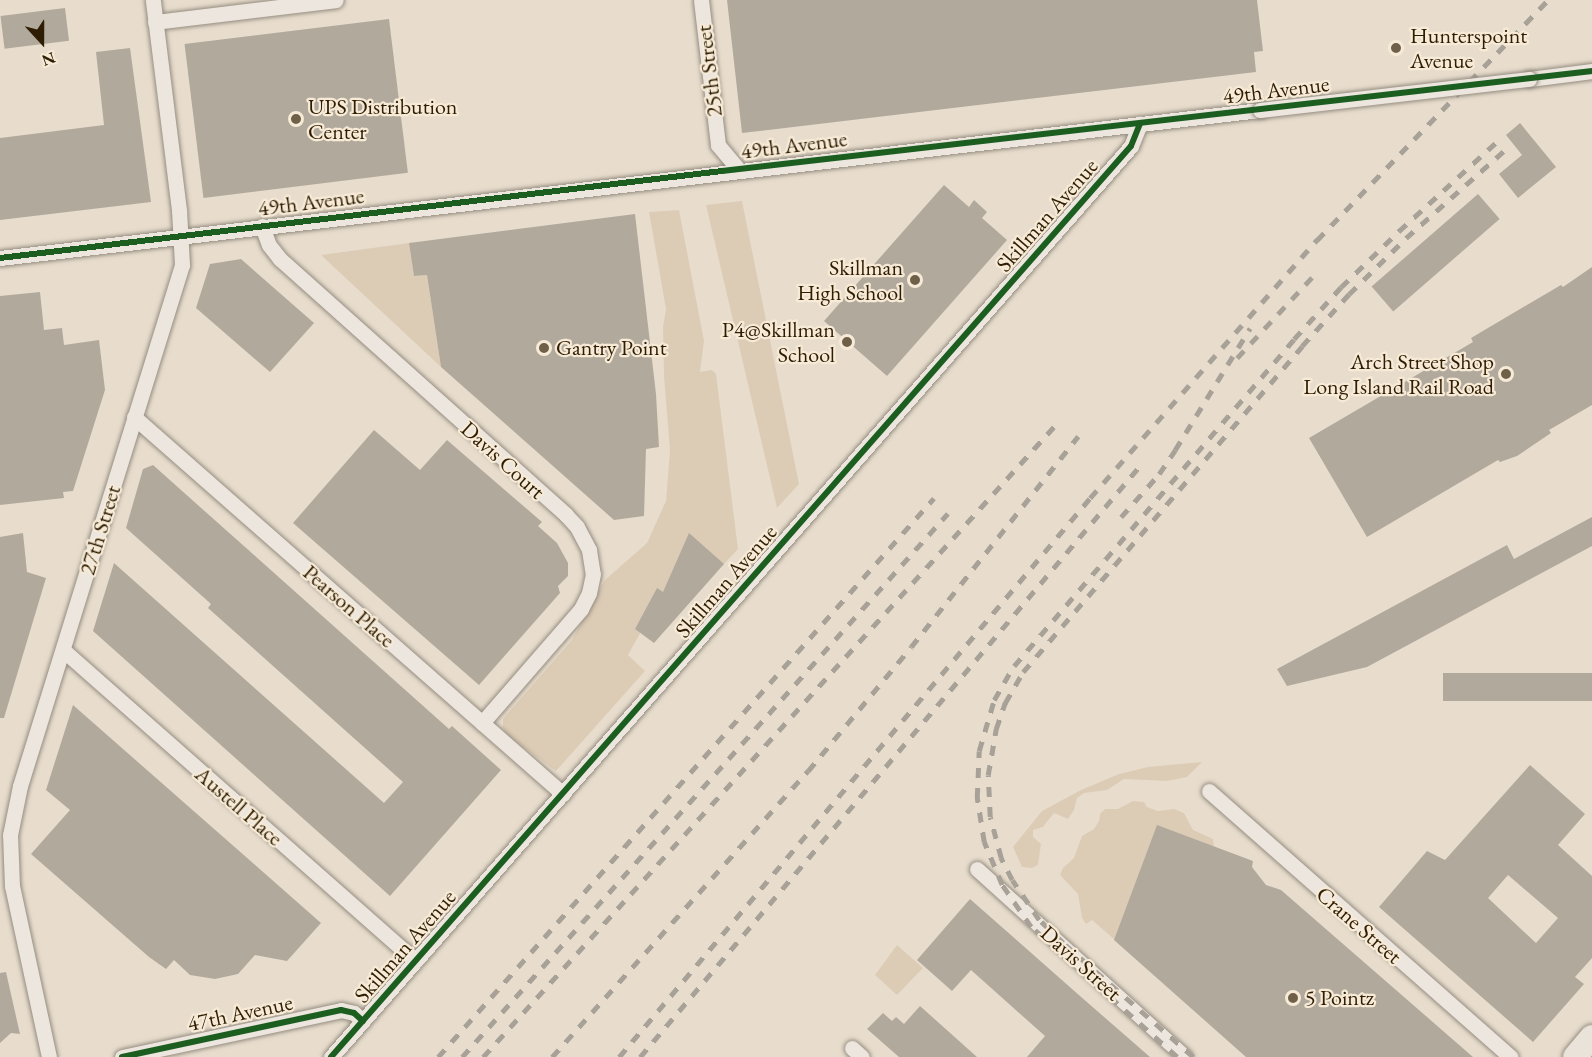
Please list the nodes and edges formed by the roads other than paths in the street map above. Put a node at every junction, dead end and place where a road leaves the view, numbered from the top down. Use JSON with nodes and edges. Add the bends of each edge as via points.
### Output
{"nodes":[{"id":1,"x":153,"y":0,"type":"edge"},
{"id":2,"x":336,"y":0,"type":"edge"},
{"id":3,"x":701,"y":0,"type":"edge"},
{"id":4,"x":155,"y":22,"type":"junction"},
{"id":5,"x":1592,"y":72,"type":"edge"},
{"id":6,"x":1140,"y":124,"type":"junction"},
{"id":7,"x":739,"y":170,"type":"junction"},
{"id":8,"x":262,"y":226,"type":"junction"},
{"id":9,"x":182,"y":236,"type":"junction"},
{"id":10,"x":0,"y":258,"type":"edge"},
{"id":11,"x":135,"y":417,"type":"junction"},
{"id":12,"x":63,"y":650,"type":"junction"},
{"id":13,"x":482,"y":723,"type":"junction"},
{"id":14,"x":1209,"y":791,"type":"dead end"},
{"id":15,"x":563,"y":794,"type":"junction"},
{"id":16,"x":976,"y":869,"type":"dead end"},
{"id":17,"x":416,"y":961,"type":"junction"},
{"id":18,"x":363,"y":1021,"type":"junction"},
{"id":19,"x":1592,"y":1037,"type":"edge"},
{"id":20,"x":49,"y":1057,"type":"edge"},
{"id":21,"x":122,"y":1057,"type":"edge"},
{"id":22,"x":331,"y":1057,"type":"edge"},
{"id":23,"x":1185,"y":1057,"type":"edge"},
{"id":24,"x":1511,"y":1057,"type":"edge"},
{"id":25,"x":1575,"y":1057,"type":"edge"}],
"edges":[{"from":1,"to":4,"type":"street","name":"27th Street"},
{"from":2,"to":4,"type":"street"},
{"from":3,"to":7,"type":"street","name":"25th Street","via":[[718,145]]},
{"from":4,"to":9,"type":"street","name":"27th Street"},
{"from":5,"to":6,"type":"street","name":"49th Avenue","bridge":true},
{"from":6,"to":7,"type":"street","name":"49th Avenue"},
{"from":6,"to":15,"type":"street","name":"Skillman Avenue","via":[[1131,146]]},
{"from":7,"to":8,"type":"street","name":"49th Avenue"},
{"from":8,"to":9,"type":"street","name":"49th Avenue"},
{"from":8,"to":13,"type":"street","name":"Davis Court","via":[[280,259],[566,515],[589,550],[593,574],[580,609]]},
{"from":9,"to":10,"type":"street","name":"49th Avenue"},
{"from":9,"to":11,"type":"street","name":"27th Street","via":[[182,265]]},
{"from":11,"to":12,"type":"street","name":"27th Street"},
{"from":11,"to":13,"type":"street","name":"Pearson Place"},
{"from":12,"to":17,"type":"street","name":"Austell Place"},
{"from":12,"to":20,"type":"street","name":"27th Street","via":[[16,798],[9,860]]},
{"from":13,"to":15,"type":"street","name":"Pearson Place"},
{"from":14,"to":24,"type":"street","name":"Crane Street"},
{"from":15,"to":17,"type":"street","name":"Skillman Avenue"},
{"from":16,"to":23,"type":"street","name":"Davis Street"},
{"from":17,"to":18,"type":"street","name":"Skillman Avenue"},
{"from":18,"to":21,"type":"street","name":"47th Avenue","via":[[354,1013],[341,1010]]},
{"from":18,"to":22,"type":"street","name":"Skillman Avenue"},
{"from":19,"to":25,"type":"main road"}]}
